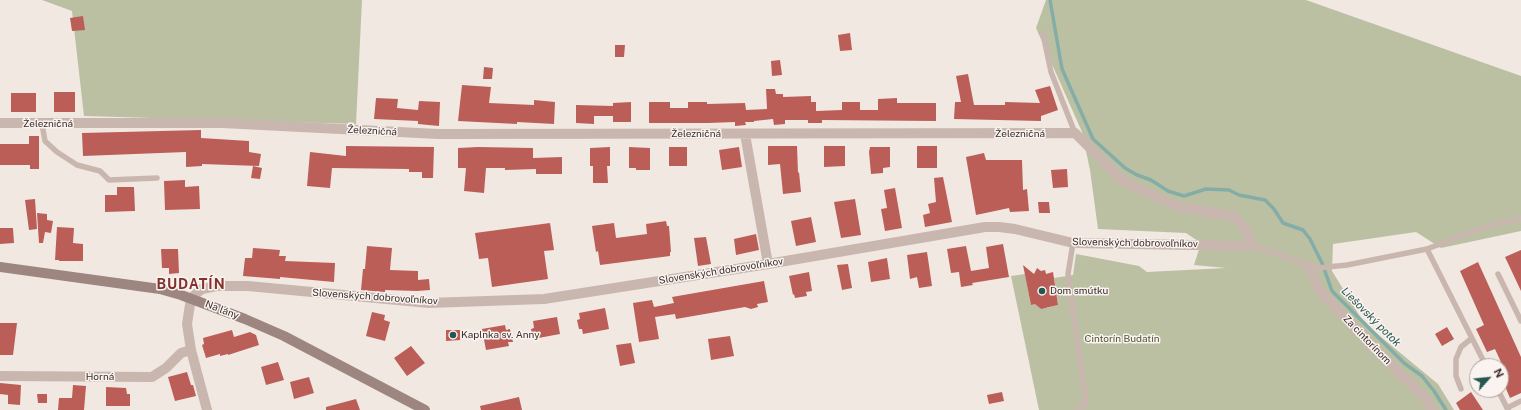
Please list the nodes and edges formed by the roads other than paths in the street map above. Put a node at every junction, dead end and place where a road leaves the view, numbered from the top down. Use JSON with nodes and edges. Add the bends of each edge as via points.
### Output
{"nodes":[{"id":1,"x":1043,"y":34,"type":"dead end"},
{"id":2,"x":0,"y":123,"type":"edge"},
{"id":3,"x":42,"y":124,"type":"junction"},
{"id":4,"x":744,"y":134,"type":"junction"},
{"id":5,"x":1075,"y":134,"type":"junction"},
{"id":6,"x":157,"y":178,"type":"dead end"},
{"id":7,"x":1521,"y":219,"type":"edge"},
{"id":8,"x":1073,"y":243,"type":"junction"},
{"id":9,"x":1252,"y":246,"type":"junction"},
{"id":10,"x":1427,"y":249,"type":"junction"},
{"id":11,"x":768,"y":264,"type":"junction"},
{"id":12,"x":0,"y":267,"type":"edge"},
{"id":13,"x":1313,"y":267,"type":"junction"},
{"id":14,"x":1498,"y":274,"type":"dead end"},
{"id":15,"x":191,"y":298,"type":"junction"},
{"id":16,"x":1521,"y":321,"type":"edge"},
{"id":17,"x":1472,"y":338,"type":"junction"},
{"id":18,"x":191,"y":350,"type":"junction"},
{"id":19,"x":1482,"y":358,"type":"edge"},
{"id":20,"x":0,"y":376,"type":"edge"},
{"id":21,"x":1461,"y":389,"type":"dead end"},
{"id":22,"x":1502,"y":398,"type":"edge"},
{"id":23,"x":1521,"y":401,"type":"edge"},
{"id":24,"x":1507,"y":409,"type":"edge"},
{"id":25,"x":207,"y":410,"type":"edge"},
{"id":26,"x":425,"y":410,"type":"edge"},
{"id":27,"x":1077,"y":410,"type":"edge"},
{"id":28,"x":1432,"y":410,"type":"edge"}],
"edges":[{"from":1,"to":5,"type":"lane","via":[[1051,72]]},
{"from":2,"to":3,"type":"street","name":"Železničná"},
{"from":3,"to":4,"type":"street","name":"Železničná","via":[[222,123],[438,134]]},
{"from":3,"to":6,"type":"lane","via":[[46,141],[77,165],[100,171],[109,180]]},
{"from":4,"to":5,"type":"street","name":"Železničná"},
{"from":4,"to":11,"type":"street"},
{"from":5,"to":9,"type":"street","via":[[1123,181],[1176,206],[1235,217],[1247,232]]},
{"from":7,"to":10,"type":"lane","via":[[1490,225]]},
{"from":8,"to":9,"type":"street","name":"Slovenských dobrovoľníkov"},
{"from":8,"to":11,"type":"street","name":"Slovenských dobrovoľníkov","via":[[1015,229],[985,227]]},
{"from":8,"to":27,"type":"lane","via":[[1068,274],[1086,403]]},
{"from":9,"to":13,"type":"lane"},
{"from":10,"to":13,"type":"lane","via":[[1347,265]]},
{"from":10,"to":17,"type":"lane"},
{"from":11,"to":15,"type":"street","name":"Slovenských dobrovoľníkov","via":[[544,299],[429,303],[248,286],[202,289]]},
{"from":12,"to":15,"type":"street","name":"Na lány","via":[[160,289]]},
{"from":13,"to":28,"type":"street","name":"Za cintorínom","via":[[1319,290],[1425,398]]},
{"from":14,"to":16,"type":"lane"},
{"from":15,"to":18,"type":"street","via":[[187,324]]},
{"from":15,"to":26,"type":"street","name":"Na lány","via":[[284,336]]},
{"from":17,"to":19,"type":"lane"},
{"from":17,"to":21,"type":"lane","via":[[1461,347],[1456,358],[1456,376]]},
{"from":18,"to":20,"type":"street","name":"Horná","via":[[181,353],[152,377]]},
{"from":18,"to":25,"type":"street"},
{"from":22,"to":24,"type":"lane"},
{"from":23,"to":24,"type":"lane"}]}
